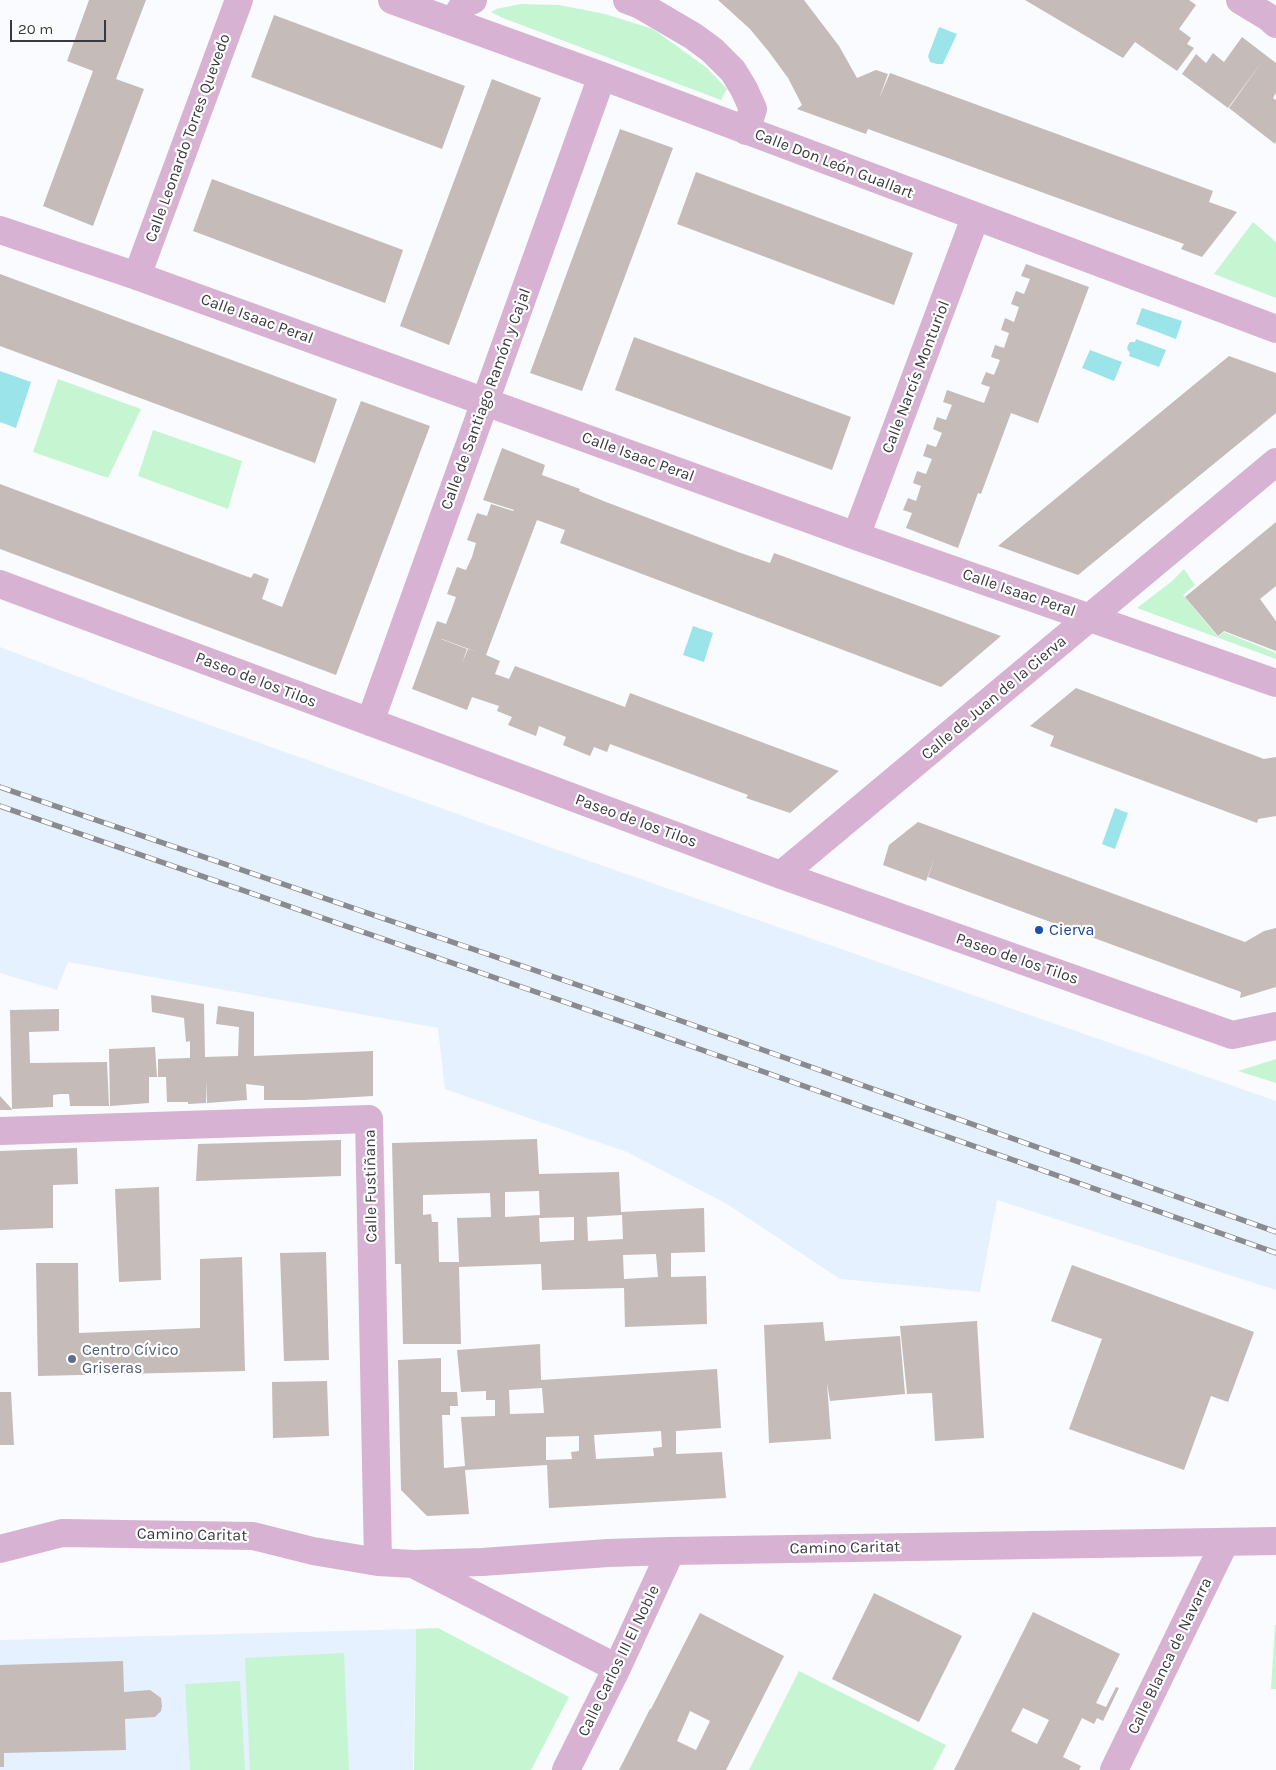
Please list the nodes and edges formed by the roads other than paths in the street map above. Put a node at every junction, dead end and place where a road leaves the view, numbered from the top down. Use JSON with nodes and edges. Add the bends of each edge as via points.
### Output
{"nodes":[{"id":1,"x":238,"y":0,"type":"edge"},
{"id":2,"x":392,"y":0,"type":"edge"},
{"id":3,"x":473,"y":0,"type":"edge"},
{"id":4,"x":627,"y":0,"type":"edge"},
{"id":5,"x":1240,"y":0,"type":"edge"},
{"id":6,"x":453,"y":22,"type":"junction"},
{"id":7,"x":1276,"y":24,"type":"edge"},
{"id":8,"x":602,"y":76,"type":"junction"},
{"id":9,"x":746,"y":130,"type":"junction"},
{"id":10,"x":975,"y":218,"type":"junction"},
{"id":11,"x":0,"y":230,"type":"edge"},
{"id":12,"x":137,"y":276,"type":"junction"},
{"id":13,"x":1276,"y":330,"type":"edge"},
{"id":14,"x":485,"y":402,"type":"junction"},
{"id":15,"x":1276,"y":462,"type":"edge"},
{"id":16,"x":856,"y":536,"type":"junction"},
{"id":17,"x":0,"y":584,"type":"edge"},
{"id":18,"x":1090,"y":619,"type":"junction"},
{"id":19,"x":1276,"y":683,"type":"edge"},
{"id":20,"x":370,"y":722,"type":"junction"},
{"id":21,"x":781,"y":875,"type":"junction"},
{"id":22,"x":1276,"y":1026,"type":"edge"},
{"id":23,"x":0,"y":1131,"type":"edge"},
{"id":24,"x":1276,"y":1541,"type":"edge"},
{"id":25,"x":1225,"y":1542,"type":"junction"},
{"id":26,"x":0,"y":1549,"type":"edge"},
{"id":27,"x":671,"y":1551,"type":"junction"},
{"id":28,"x":378,"y":1562,"type":"junction"},
{"id":29,"x":414,"y":1564,"type":"junction"},
{"id":30,"x":617,"y":1668,"type":"junction"},
{"id":31,"x":566,"y":1770,"type":"edge"},
{"id":32,"x":1114,"y":1770,"type":"edge"}],
"edges":[{"from":1,"to":12,"type":"street","name":"Calle Leonardo Torres Quevedo"},
{"from":2,"to":6,"type":"street","name":"Calle Don León Guallart"},
{"from":3,"to":6,"type":"street","via":[[464,4]]},
{"from":4,"to":9,"type":"street","via":[[693,36],[733,71],[753,109]]},
{"from":5,"to":7,"type":"street"},
{"from":6,"to":8,"type":"street","name":"Calle Don León Guallart"},
{"from":8,"to":9,"type":"street","name":"Calle Don León Guallart"},
{"from":8,"to":14,"type":"street","name":"Calle de Santiago Ramón y Cajal"},
{"from":9,"to":10,"type":"street","name":"Calle Don León Guallart"},
{"from":10,"to":13,"type":"street","name":"Calle Don León Guallart"},
{"from":10,"to":16,"type":"street","name":"Calle Narcís Monturiol"},
{"from":11,"to":12,"type":"street","name":"Calle Isaac Peral"},
{"from":12,"to":14,"type":"street","name":"Calle Isaac Peral"},
{"from":14,"to":16,"type":"street","name":"Calle Isaac Peral"},
{"from":14,"to":20,"type":"street","name":"Calle de Santiago Ramón y Cajal"},
{"from":15,"to":18,"type":"street","name":"Calle de Juan de la Cierva"},
{"from":16,"to":18,"type":"street","name":"Calle Isaac Peral"},
{"from":17,"to":20,"type":"street","name":"Paseo de los Tilos"},
{"from":18,"to":19,"type":"street","name":"Calle Isaac Peral"},
{"from":18,"to":21,"type":"street","name":"Calle de Juan de la Cierva"},
{"from":20,"to":21,"type":"street","name":"Paseo de los Tilos"},
{"from":21,"to":22,"type":"street","name":"Paseo de los Tilos","via":[[1232,1035]]},
{"from":23,"to":28,"type":"street","name":"Calle Fustiñana","via":[[369,1119]]},
{"from":24,"to":25,"type":"street","name":"Camino Caritat"},
{"from":25,"to":27,"type":"street","name":"Camino Caritat"},
{"from":25,"to":32,"type":"street","name":"Calle Blanca de Navarra"},
{"from":26,"to":28,"type":"street","name":"Camino Caritat","via":[[62,1533],[253,1536]]},
{"from":27,"to":29,"type":"street","name":"Camino Caritat"},
{"from":27,"to":30,"type":"street","name":"Calle Carlos III El Noble"},
{"from":28,"to":29,"type":"street","name":"Camino Caritat"},
{"from":29,"to":30,"type":"street","name":"Camino Caritat"},
{"from":30,"to":31,"type":"street","name":"Calle Carlos III El Noble"}]}
